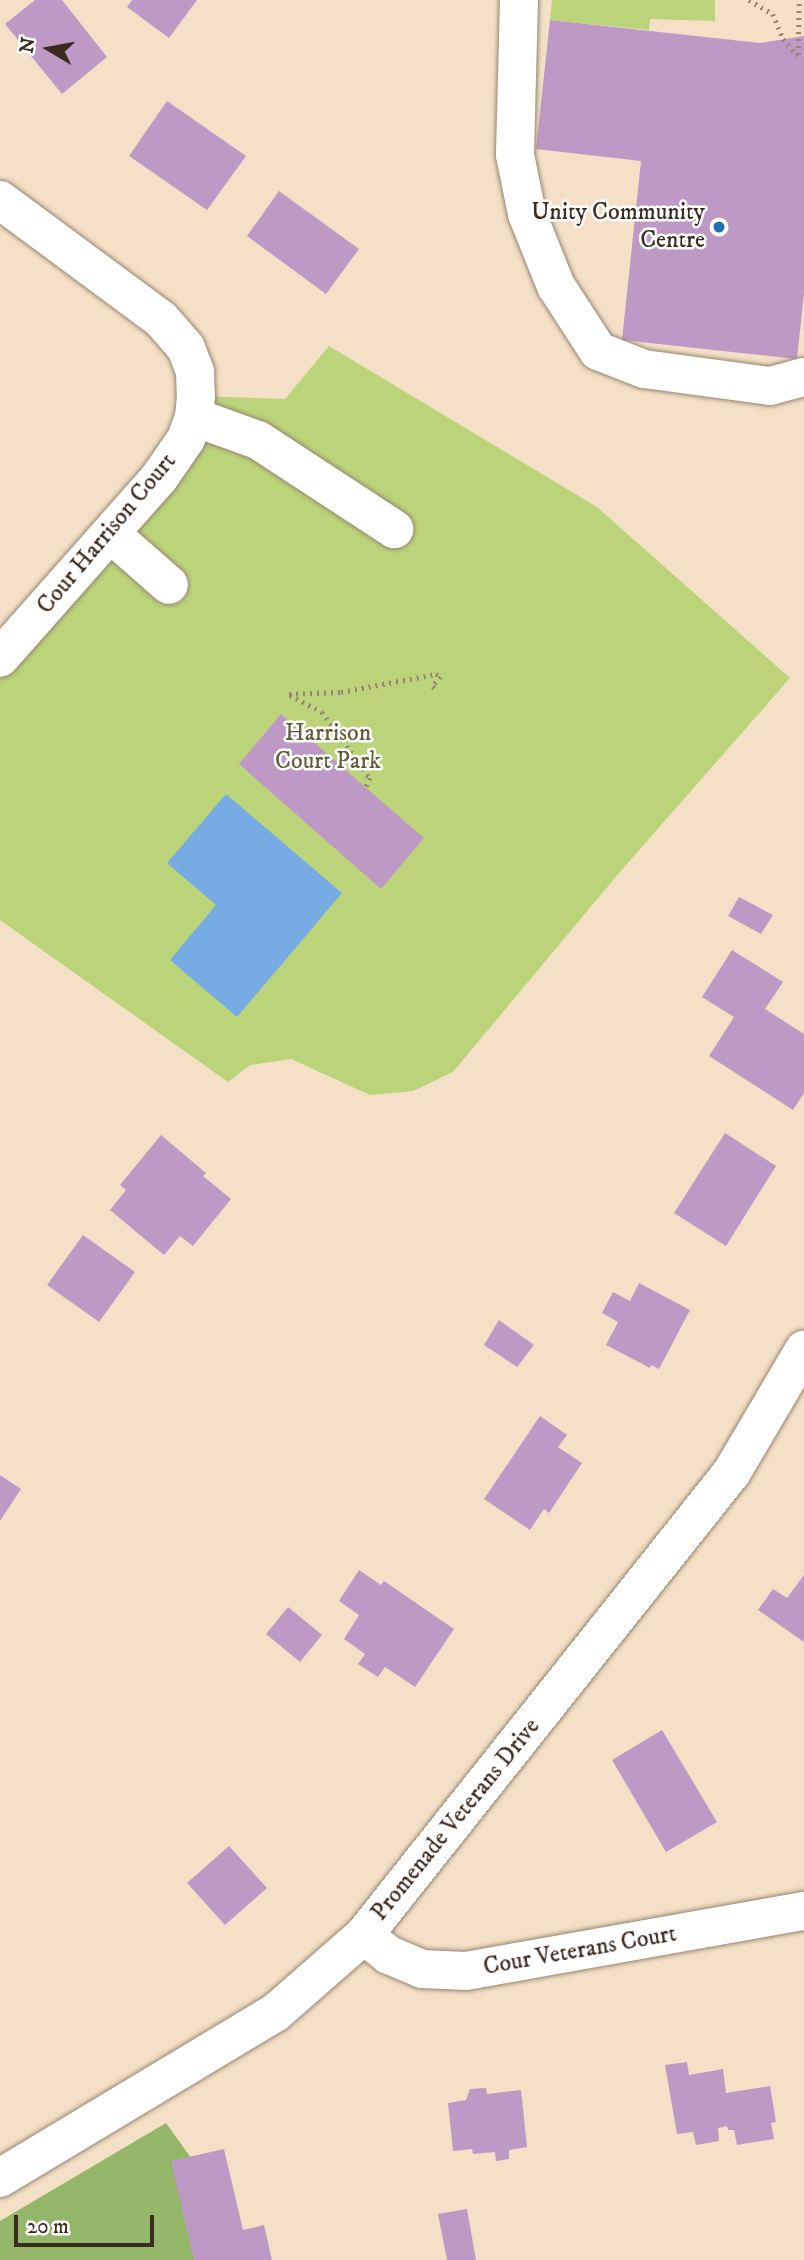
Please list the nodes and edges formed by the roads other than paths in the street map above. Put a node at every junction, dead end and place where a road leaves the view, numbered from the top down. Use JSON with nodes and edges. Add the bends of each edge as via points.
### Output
{"nodes":[{"id":1,"x":519,"y":0,"type":"edge"},
{"id":2,"x":0,"y":200,"type":"edge"},
{"id":3,"x":804,"y":377,"type":"edge"},
{"id":4,"x":194,"y":417,"type":"junction"},
{"id":5,"x":394,"y":528,"type":"dead end"},
{"id":6,"x":111,"y":534,"type":"junction"},
{"id":7,"x":169,"y":585,"type":"dead end"},
{"id":8,"x":0,"y":658,"type":"edge"},
{"id":9,"x":804,"y":1350,"type":"edge"},
{"id":10,"x":804,"y":1911,"type":"edge"},
{"id":11,"x":364,"y":1936,"type":"junction"},
{"id":12,"x":0,"y":2178,"type":"edge"}],
"edges":[{"from":1,"to":3,"type":"street","via":[[515,155],[527,214],[556,286],[598,351],[644,369],[770,386]]},
{"from":2,"to":4,"type":"street","name":"Cour Harrison Court","via":[[161,319],[186,348],[195,372]]},
{"from":4,"to":5,"type":"street","via":[[258,440]]},
{"from":4,"to":6,"type":"street","name":"Cour Harrison Court","via":[[186,439],[166,468]]},
{"from":6,"to":7,"type":"street"},
{"from":6,"to":8,"type":"street","name":"Cour Harrison Court"},
{"from":9,"to":11,"type":"street","name":"Promenade Veterans Drive","via":[[732,1472]]},
{"from":10,"to":11,"type":"street","name":"Cour Veterans Court","via":[[466,1971],[422,1969],[389,1955]]},
{"from":11,"to":12,"type":"street","name":"Promenade Veterans Drive","via":[[275,2014]]}]}
